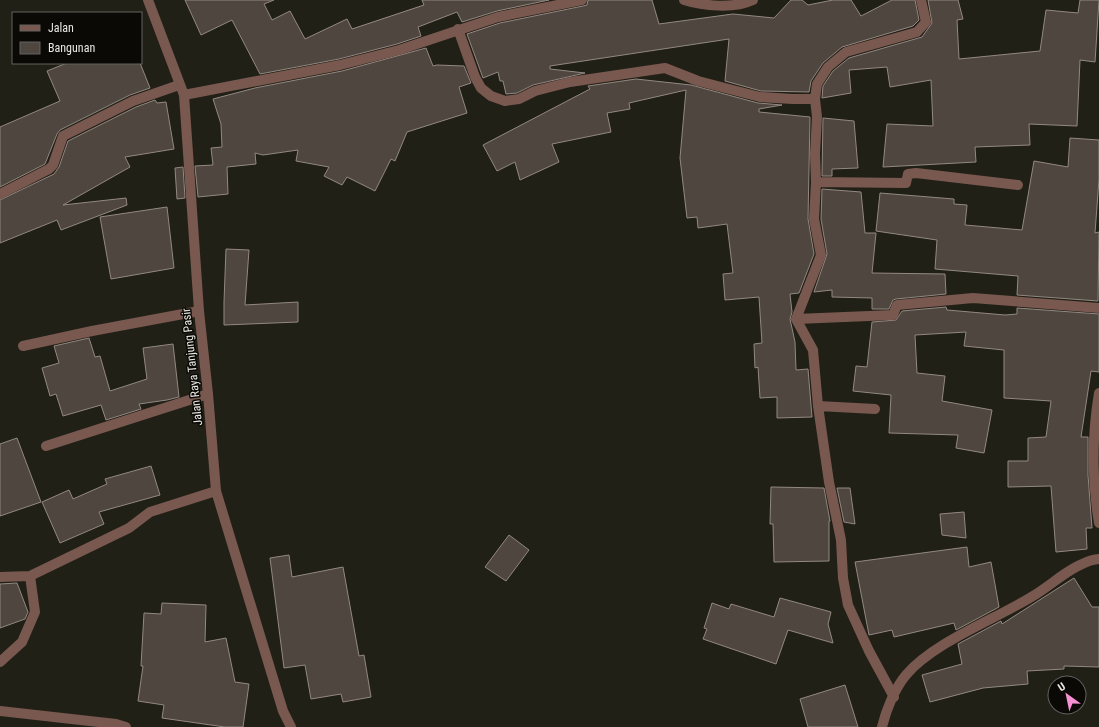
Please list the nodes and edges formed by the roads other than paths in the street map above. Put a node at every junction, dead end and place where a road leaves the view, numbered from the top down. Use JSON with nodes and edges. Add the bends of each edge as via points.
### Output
{"nodes":[{"id":1,"x":148,"y":0,"type":"edge"},
{"id":2,"x":582,"y":0,"type":"edge"},
{"id":3,"x":684,"y":0,"type":"edge"},
{"id":4,"x":753,"y":0,"type":"edge"},
{"id":5,"x":921,"y":0,"type":"edge"},
{"id":6,"x":458,"y":30,"type":"junction"},
{"id":7,"x":179,"y":85,"type":"junction"},
{"id":8,"x":184,"y":95,"type":"junction"},
{"id":9,"x":815,"y":99,"type":"junction"},
{"id":10,"x":816,"y":182,"type":"junction"},
{"id":11,"x":1018,"y":185,"type":"dead end"},
{"id":12,"x":0,"y":194,"type":"edge"},
{"id":13,"x":1099,"y":308,"type":"edge"},
{"id":14,"x":199,"y":311,"type":"junction"},
{"id":15,"x":796,"y":320,"type":"junction"},
{"id":16,"x":23,"y":346,"type":"dead end"},
{"id":17,"x":1099,"y":393,"type":"edge"},
{"id":18,"x":208,"y":394,"type":"junction"},
{"id":19,"x":818,"y":406,"type":"junction"},
{"id":20,"x":875,"y":410,"type":"dead end"},
{"id":21,"x":46,"y":446,"type":"dead end"},
{"id":22,"x":216,"y":491,"type":"junction"},
{"id":23,"x":1099,"y":523,"type":"edge"},
{"id":24,"x":1099,"y":559,"type":"edge"},
{"id":25,"x":30,"y":576,"type":"junction"},
{"id":26,"x":0,"y":577,"type":"edge"},
{"id":27,"x":0,"y":662,"type":"edge"},
{"id":28,"x":894,"y":696,"type":"junction"},
{"id":29,"x":0,"y":711,"type":"edge"},
{"id":30,"x":126,"y":727,"type":"edge"},
{"id":31,"x":291,"y":727,"type":"edge"},
{"id":32,"x":882,"y":727,"type":"edge"}],
"edges":[{"from":1,"to":7,"type":"street","name":"Jalan Raya Tanjung Pasir"},
{"from":2,"to":6,"type":"street","via":[[498,17]]},
{"from":3,"to":4,"type":"street","via":[[693,3],[729,4]]},
{"from":5,"to":9,"type":"street","via":[[926,22],[917,32],[846,52],[824,73],[817,84]]},
{"from":6,"to":8,"type":"street","via":[[399,50],[340,65]]},
{"from":6,"to":9,"type":"street","via":[[481,88],[491,96],[505,101],[519,99],[535,91],[570,82],[665,68],[698,81],[760,96],[793,100]]},
{"from":7,"to":8,"type":"street","name":"Jalan Raya Tanjung Pasir"},
{"from":7,"to":12,"type":"street","via":[[132,101],[63,136],[53,165],[49,169]]},
{"from":8,"to":14,"type":"street","name":"Jalan Raya Tanjung Pasir"},
{"from":9,"to":10,"type":"street"},
{"from":10,"to":11,"type":"street","via":[[906,183],[908,174],[916,173]]},
{"from":10,"to":15,"type":"street","via":[[814,219],[820,256]]},
{"from":13,"to":15,"type":"street","via":[[973,298],[897,305],[893,315]]},
{"from":14,"to":16,"type":"street","via":[[92,330]]},
{"from":14,"to":18,"type":"street","name":"Jalan Raya Tanjung Pasir"},
{"from":15,"to":19,"type":"street","via":[[813,350]]},
{"from":17,"to":23,"type":"street","via":[[1094,422],[1095,500]]},
{"from":18,"to":21,"type":"street"},
{"from":18,"to":22,"type":"street","name":"Jalan Raya Tanjung Pasir"},
{"from":19,"to":20,"type":"street"},
{"from":19,"to":28,"type":"street","via":[[829,482],[841,540],[843,578],[848,605],[869,651]]},
{"from":22,"to":25,"type":"street","via":[[150,512],[129,528]]},
{"from":22,"to":31,"type":"street","name":"Jalan Raya Tanjung Pasir","via":[[283,710]]},
{"from":24,"to":28,"type":"street","via":[[1092,559],[1075,567],[1034,596],[950,641],[906,675]]},
{"from":25,"to":26,"type":"street"},
{"from":25,"to":27,"type":"street","via":[[35,612],[22,642]]},
{"from":28,"to":32,"type":"street"},
{"from":29,"to":30,"type":"street"}]}
